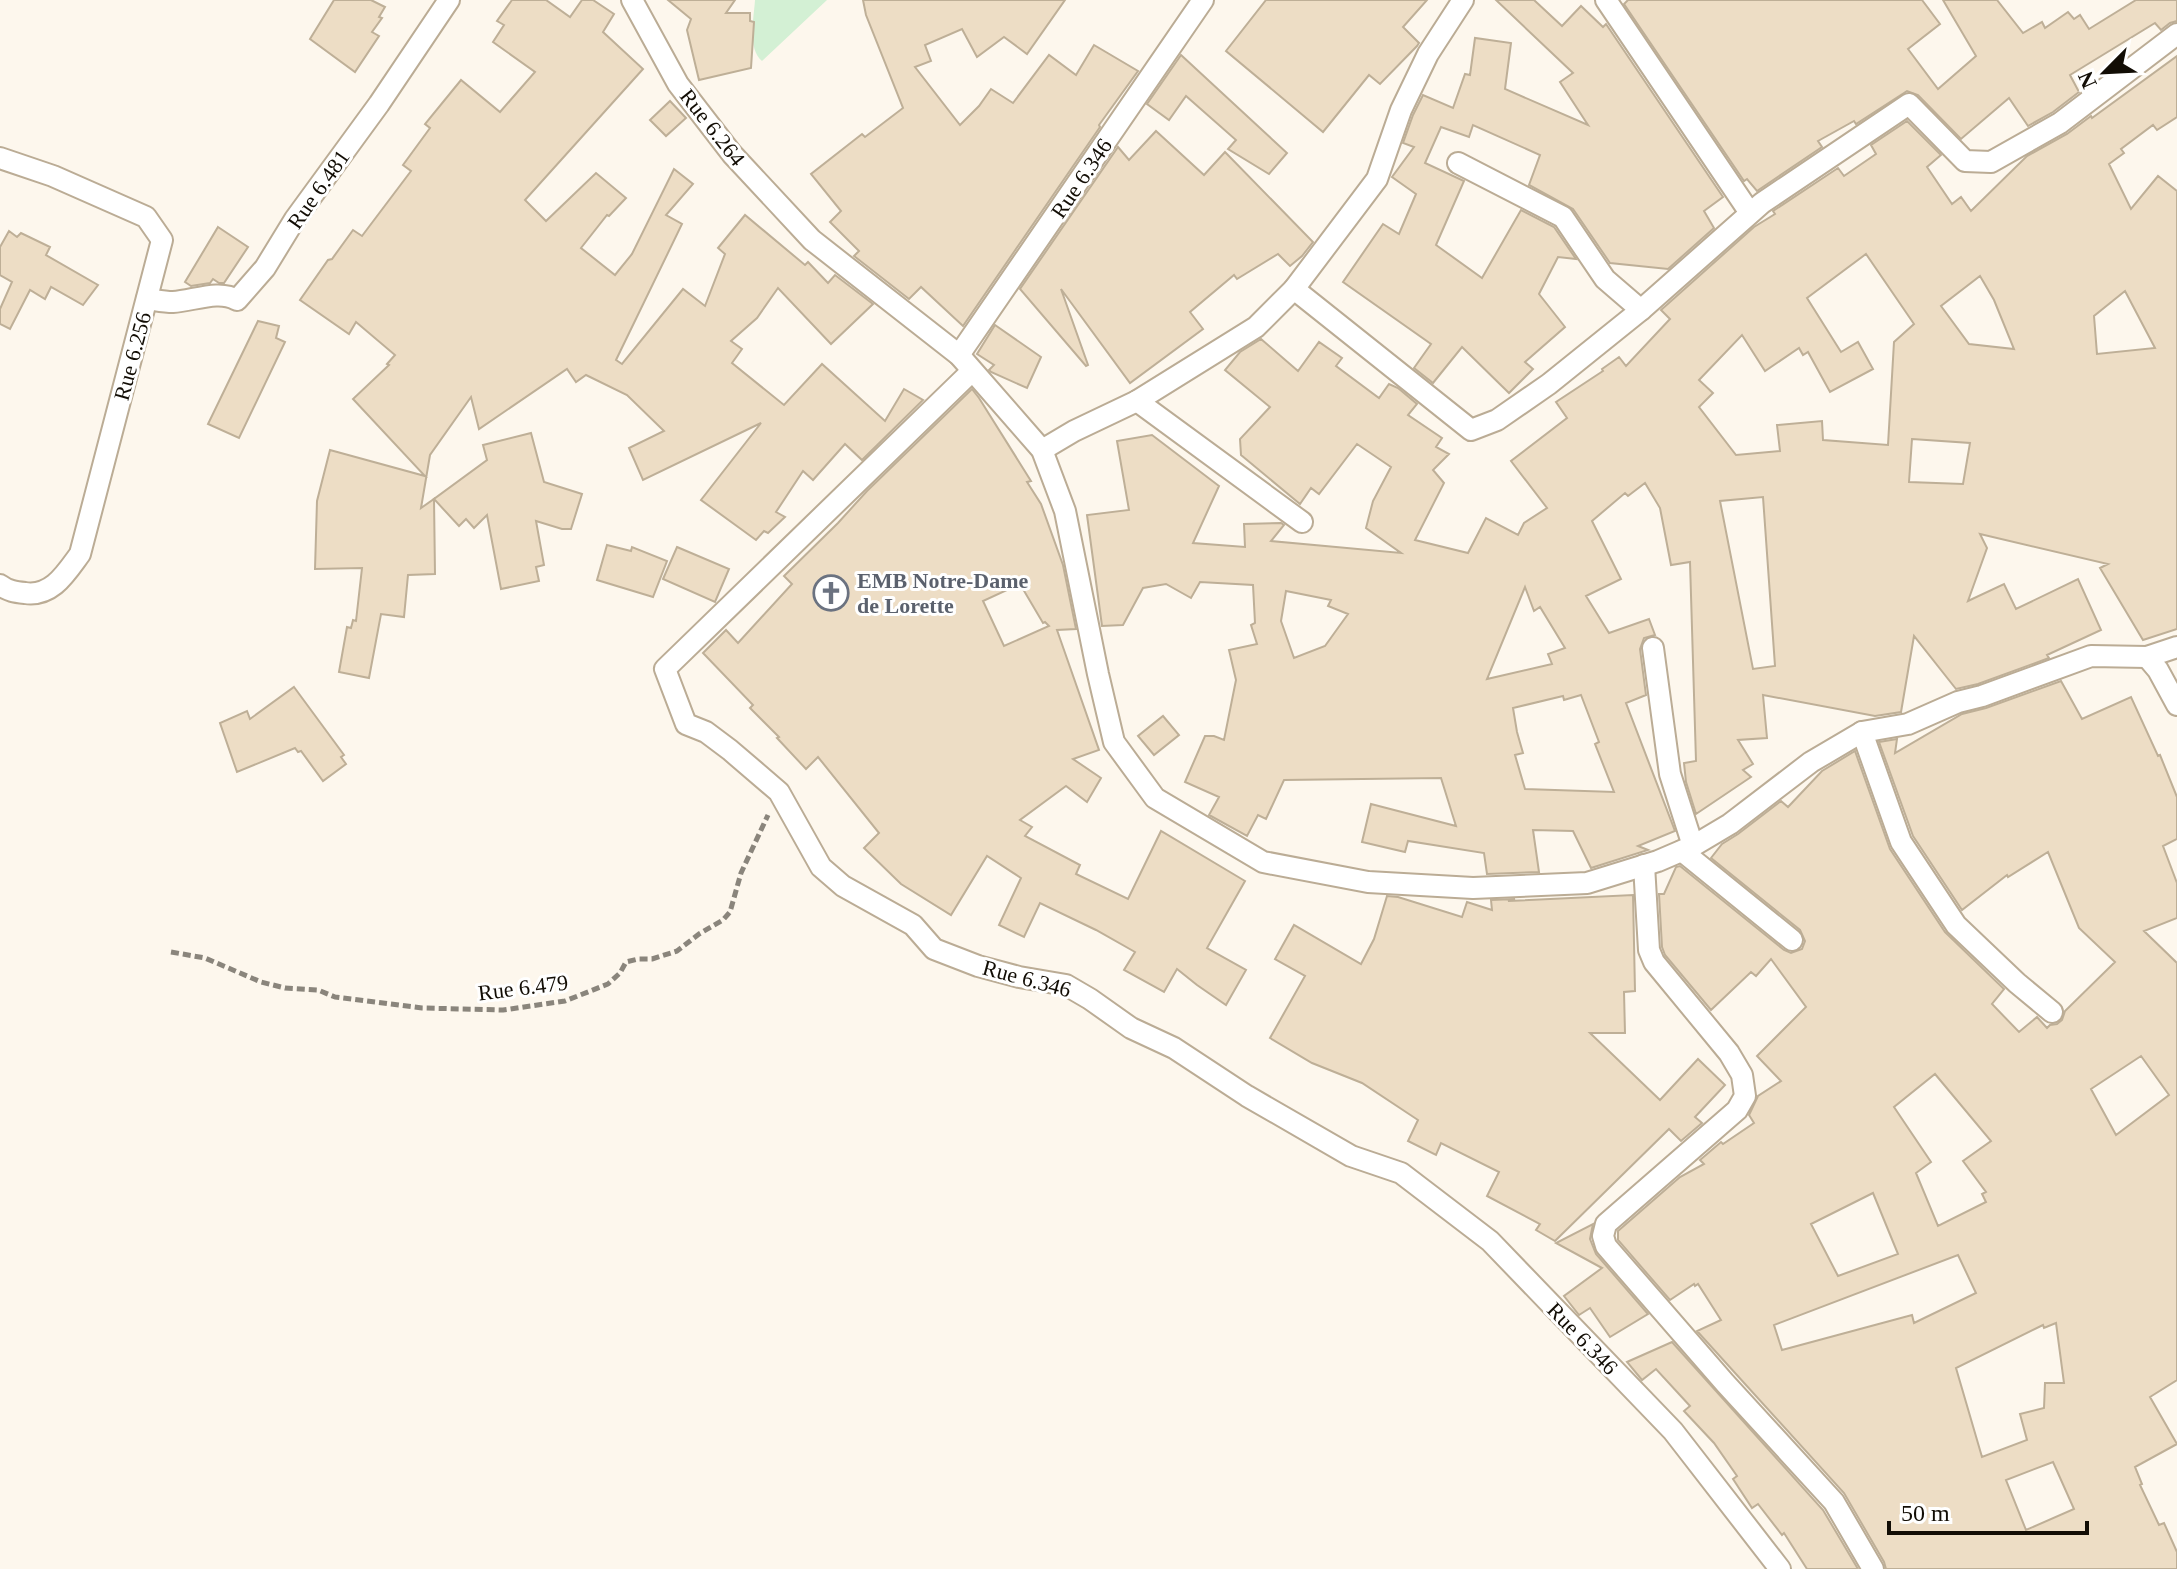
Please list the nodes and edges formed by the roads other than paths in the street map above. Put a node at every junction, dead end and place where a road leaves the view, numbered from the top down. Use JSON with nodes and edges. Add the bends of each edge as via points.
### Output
{"nodes":[{"id":1,"x":449,"y":0,"type":"edge"},
{"id":2,"x":632,"y":0,"type":"edge"},
{"id":3,"x":1203,"y":0,"type":"edge"},
{"id":4,"x":1463,"y":0,"type":"edge"},
{"id":5,"x":1606,"y":0,"type":"edge"},
{"id":6,"x":2177,"y":34,"type":"edge"},
{"id":7,"x":0,"y":158,"type":"edge"},
{"id":8,"x":1458,"y":163,"type":"dead end"},
{"id":9,"x":1750,"y":213,"type":"junction"},
{"id":10,"x":1294,"y":289,"type":"junction"},
{"id":11,"x":147,"y":299,"type":"junction"},
{"id":12,"x":1641,"y":310,"type":"junction"},
{"id":13,"x":966,"y":363,"type":"junction"},
{"id":14,"x":1137,"y":401,"type":"junction"},
{"id":15,"x":1042,"y":450,"type":"junction"},
{"id":16,"x":1302,"y":522,"type":"dead end"},
{"id":17,"x":0,"y":585,"type":"edge"},
{"id":18,"x":2177,"y":647,"type":"edge"},
{"id":19,"x":1653,"y":648,"type":"dead end"},
{"id":20,"x":2147,"y":657,"type":"junction"},
{"id":21,"x":2177,"y":705,"type":"edge"},
{"id":22,"x":1862,"y":732,"type":"junction"},
{"id":23,"x":1687,"y":848,"type":"junction"},
{"id":24,"x":1644,"y":865,"type":"junction"},
{"id":25,"x":1792,"y":940,"type":"dead end"},
{"id":26,"x":2052,"y":1012,"type":"dead end"},
{"id":27,"x":1780,"y":1569,"type":"edge"},
{"id":28,"x":1873,"y":1569,"type":"edge"}],
"edges":[{"from":1,"to":11,"type":"street","name":"Rue 6.481","via":[[265,268],[237,300]]},
{"from":2,"to":13,"type":"street","name":"Rue 6.264","via":[[678,84],[732,154],[812,240]]},
{"from":3,"to":13,"type":"street","name":"Rue 6.346"},
{"from":4,"to":10,"type":"street","via":[[1407,96],[1377,179]]},
{"from":5,"to":9,"type":"street"},
{"from":6,"to":9,"type":"street","via":[[2060,123],[1991,162],[1965,161],[1909,104]]},
{"from":7,"to":11,"type":"street","name":"Rue 6.256","via":[[146,217],[162,240]]},
{"from":8,"to":12,"type":"street","via":[[1563,217],[1605,279]]},
{"from":9,"to":12,"type":"street"},
{"from":10,"to":12,"type":"street","via":[[1471,430],[1497,420],[1549,384]]},
{"from":10,"to":14,"type":"street","via":[[1256,327]]},
{"from":11,"to":17,"type":"street","name":"Rue 6.256","via":[[80,554],[57,584],[36,595]]},
{"from":13,"to":15,"type":"street","name":"Rue 6.264"},
{"from":13,"to":27,"type":"street","name":"Rue 6.346","via":[[665,669],[686,724],[706,732],[779,792],[821,867],[843,886],[913,925],[934,949],[978,966],[1066,985],[1351,1156],[1401,1173],[1490,1241],[1673,1431]]},
{"from":14,"to":15,"type":"street"},
{"from":14,"to":16,"type":"street"},
{"from":15,"to":24,"type":"street","via":[[1065,511],[1114,742],[1155,798],[1263,862],[1368,882],[1473,888],[1587,883]]},
{"from":18,"to":20,"type":"street"},
{"from":19,"to":23,"type":"street","via":[[1670,774]]},
{"from":20,"to":21,"type":"street"},
{"from":20,"to":22,"type":"street","via":[[2091,656],[1908,724]]},
{"from":22,"to":23,"type":"street"},
{"from":22,"to":26,"type":"street","via":[[1901,842],[1956,925]]},
{"from":23,"to":24,"type":"street"},
{"from":23,"to":25,"type":"street"},
{"from":24,"to":28,"type":"street","via":[[1654,962],[1729,1053],[1742,1075],[1745,1096],[1737,1110],[1606,1224],[1606,1246],[1834,1502]]}]}
